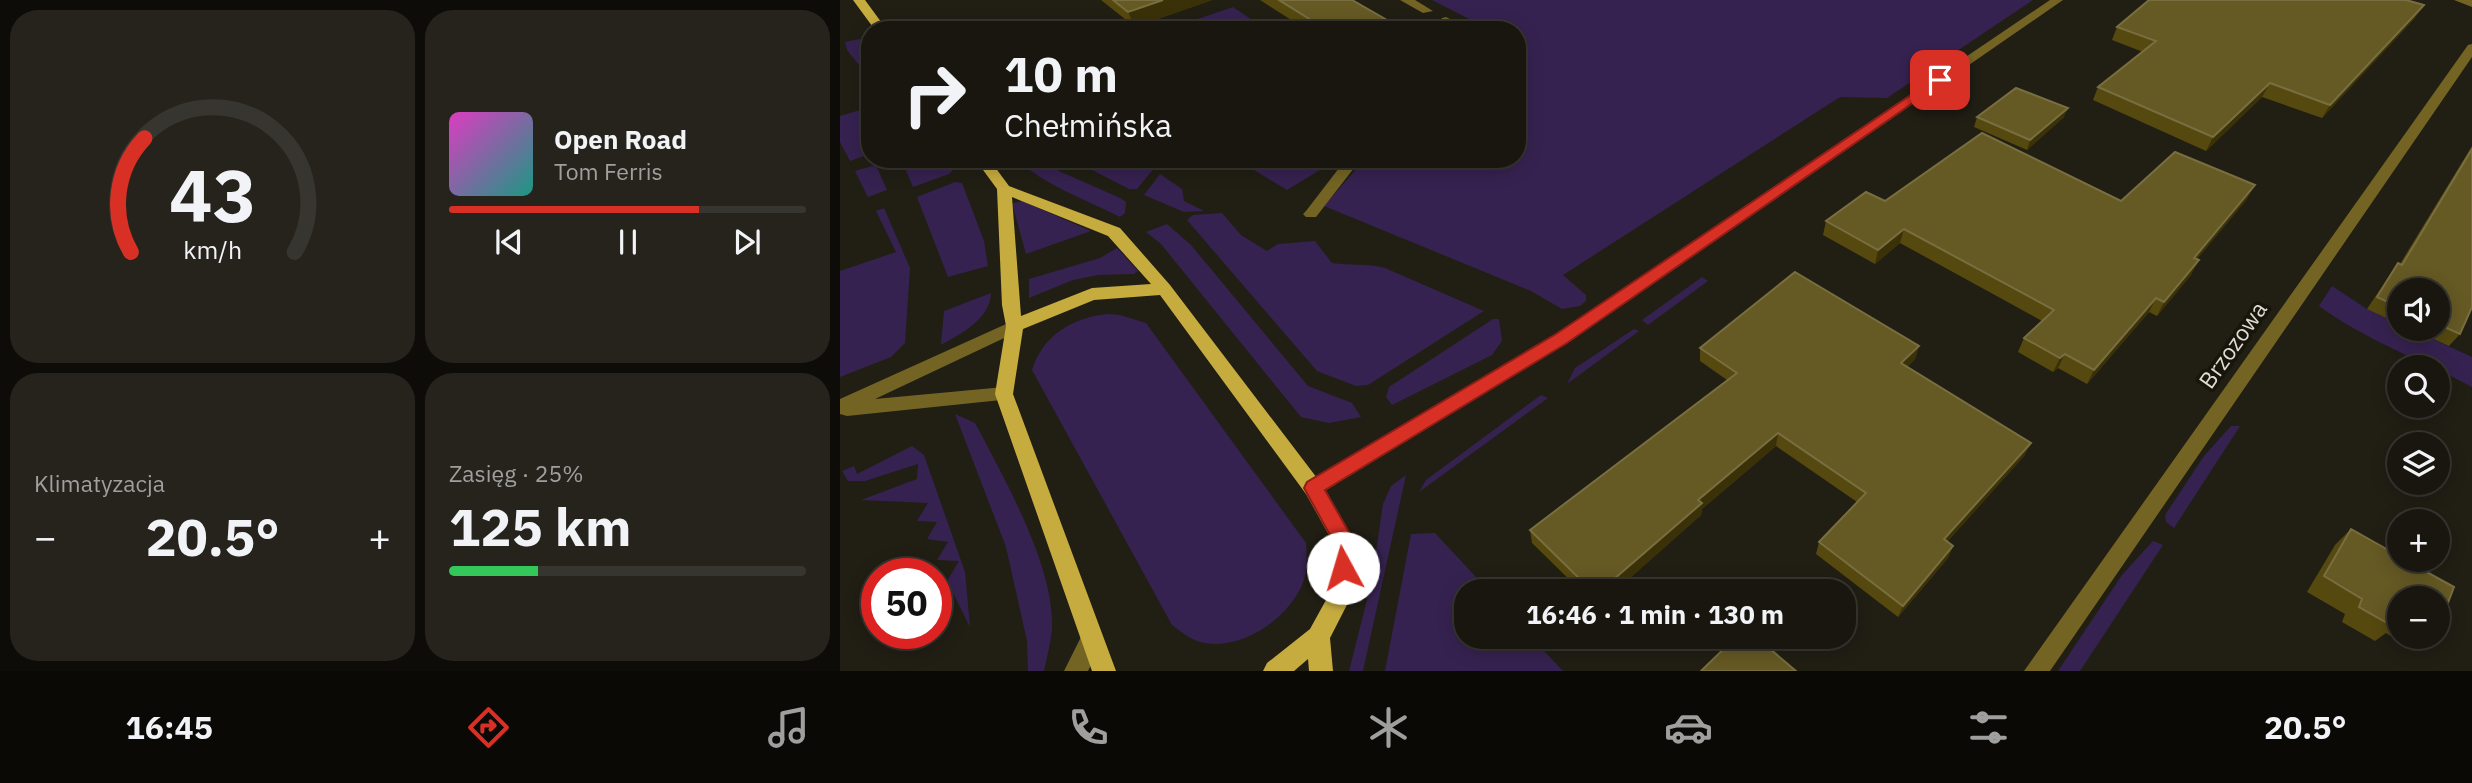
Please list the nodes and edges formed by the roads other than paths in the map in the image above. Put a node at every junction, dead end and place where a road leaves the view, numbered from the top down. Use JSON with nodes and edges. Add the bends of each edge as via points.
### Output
{"nodes":[{"id":1,"x":859,"y":0,"type":"edge"},
{"id":2,"x":1406,"y":0,"type":"edge"},
{"id":3,"x":2057,"y":0,"type":"edge"},
{"id":4,"x":2460,"y":0,"type":"edge"},
{"id":5,"x":2472,"y":4,"type":"edge"},
{"id":6,"x":1427,"y":10,"type":"dead end"},
{"id":7,"x":874,"y":21,"type":"edge"},
{"id":8,"x":2472,"y":48,"type":"edge"},
{"id":9,"x":989,"y":168,"type":"edge"},
{"id":10,"x":1347,"y":168,"type":"edge"},
{"id":11,"x":1004,"y":189,"type":"junction"},
{"id":12,"x":1311,"y":214,"type":"dead end"},
{"id":13,"x":1164,"y":289,"type":"junction"},
{"id":14,"x":1015,"y":326,"type":"junction"},
{"id":15,"x":1004,"y":394,"type":"junction"},
{"id":16,"x":840,"y":408,"type":"edge"},
{"id":17,"x":1313,"y":488,"type":"junction"},
{"id":18,"x":1318,"y":637,"type":"junction"},
{"id":19,"x":1091,"y":641,"type":"junction"},
{"id":20,"x":1076,"y":671,"type":"edge"},
{"id":21,"x":1104,"y":671,"type":"edge"},
{"id":22,"x":1275,"y":671,"type":"edge"},
{"id":23,"x":1321,"y":671,"type":"edge"},
{"id":24,"x":2036,"y":671,"type":"edge"}],
"edges":[{"from":1,"to":7,"type":"main road"},
{"from":2,"to":6,"type":"street"},
{"from":3,"to":17,"type":"street","via":[[1562,338]]},
{"from":4,"to":5,"type":"street"},
{"from":8,"to":24,"type":"street","name":"Brzozowa"},
{"from":9,"to":11,"type":"main road"},
{"from":10,"to":12,"type":"street"},
{"from":11,"to":13,"type":"main road","via":[[1114,232]]},
{"from":11,"to":14,"type":"main road"},
{"from":13,"to":14,"type":"main road","via":[[1092,294]]},
{"from":13,"to":17,"type":"main road"},
{"from":14,"to":15,"type":"main road"},
{"from":14,"to":16,"type":"street"},
{"from":15,"to":16,"type":"street"},
{"from":15,"to":19,"type":"main road"},
{"from":17,"to":18,"type":"main road","via":[[1345,543],[1342,593]]},
{"from":18,"to":22,"type":"main road"},
{"from":18,"to":23,"type":"main road"},
{"from":19,"to":20,"type":"street"},
{"from":19,"to":21,"type":"main road"}]}
